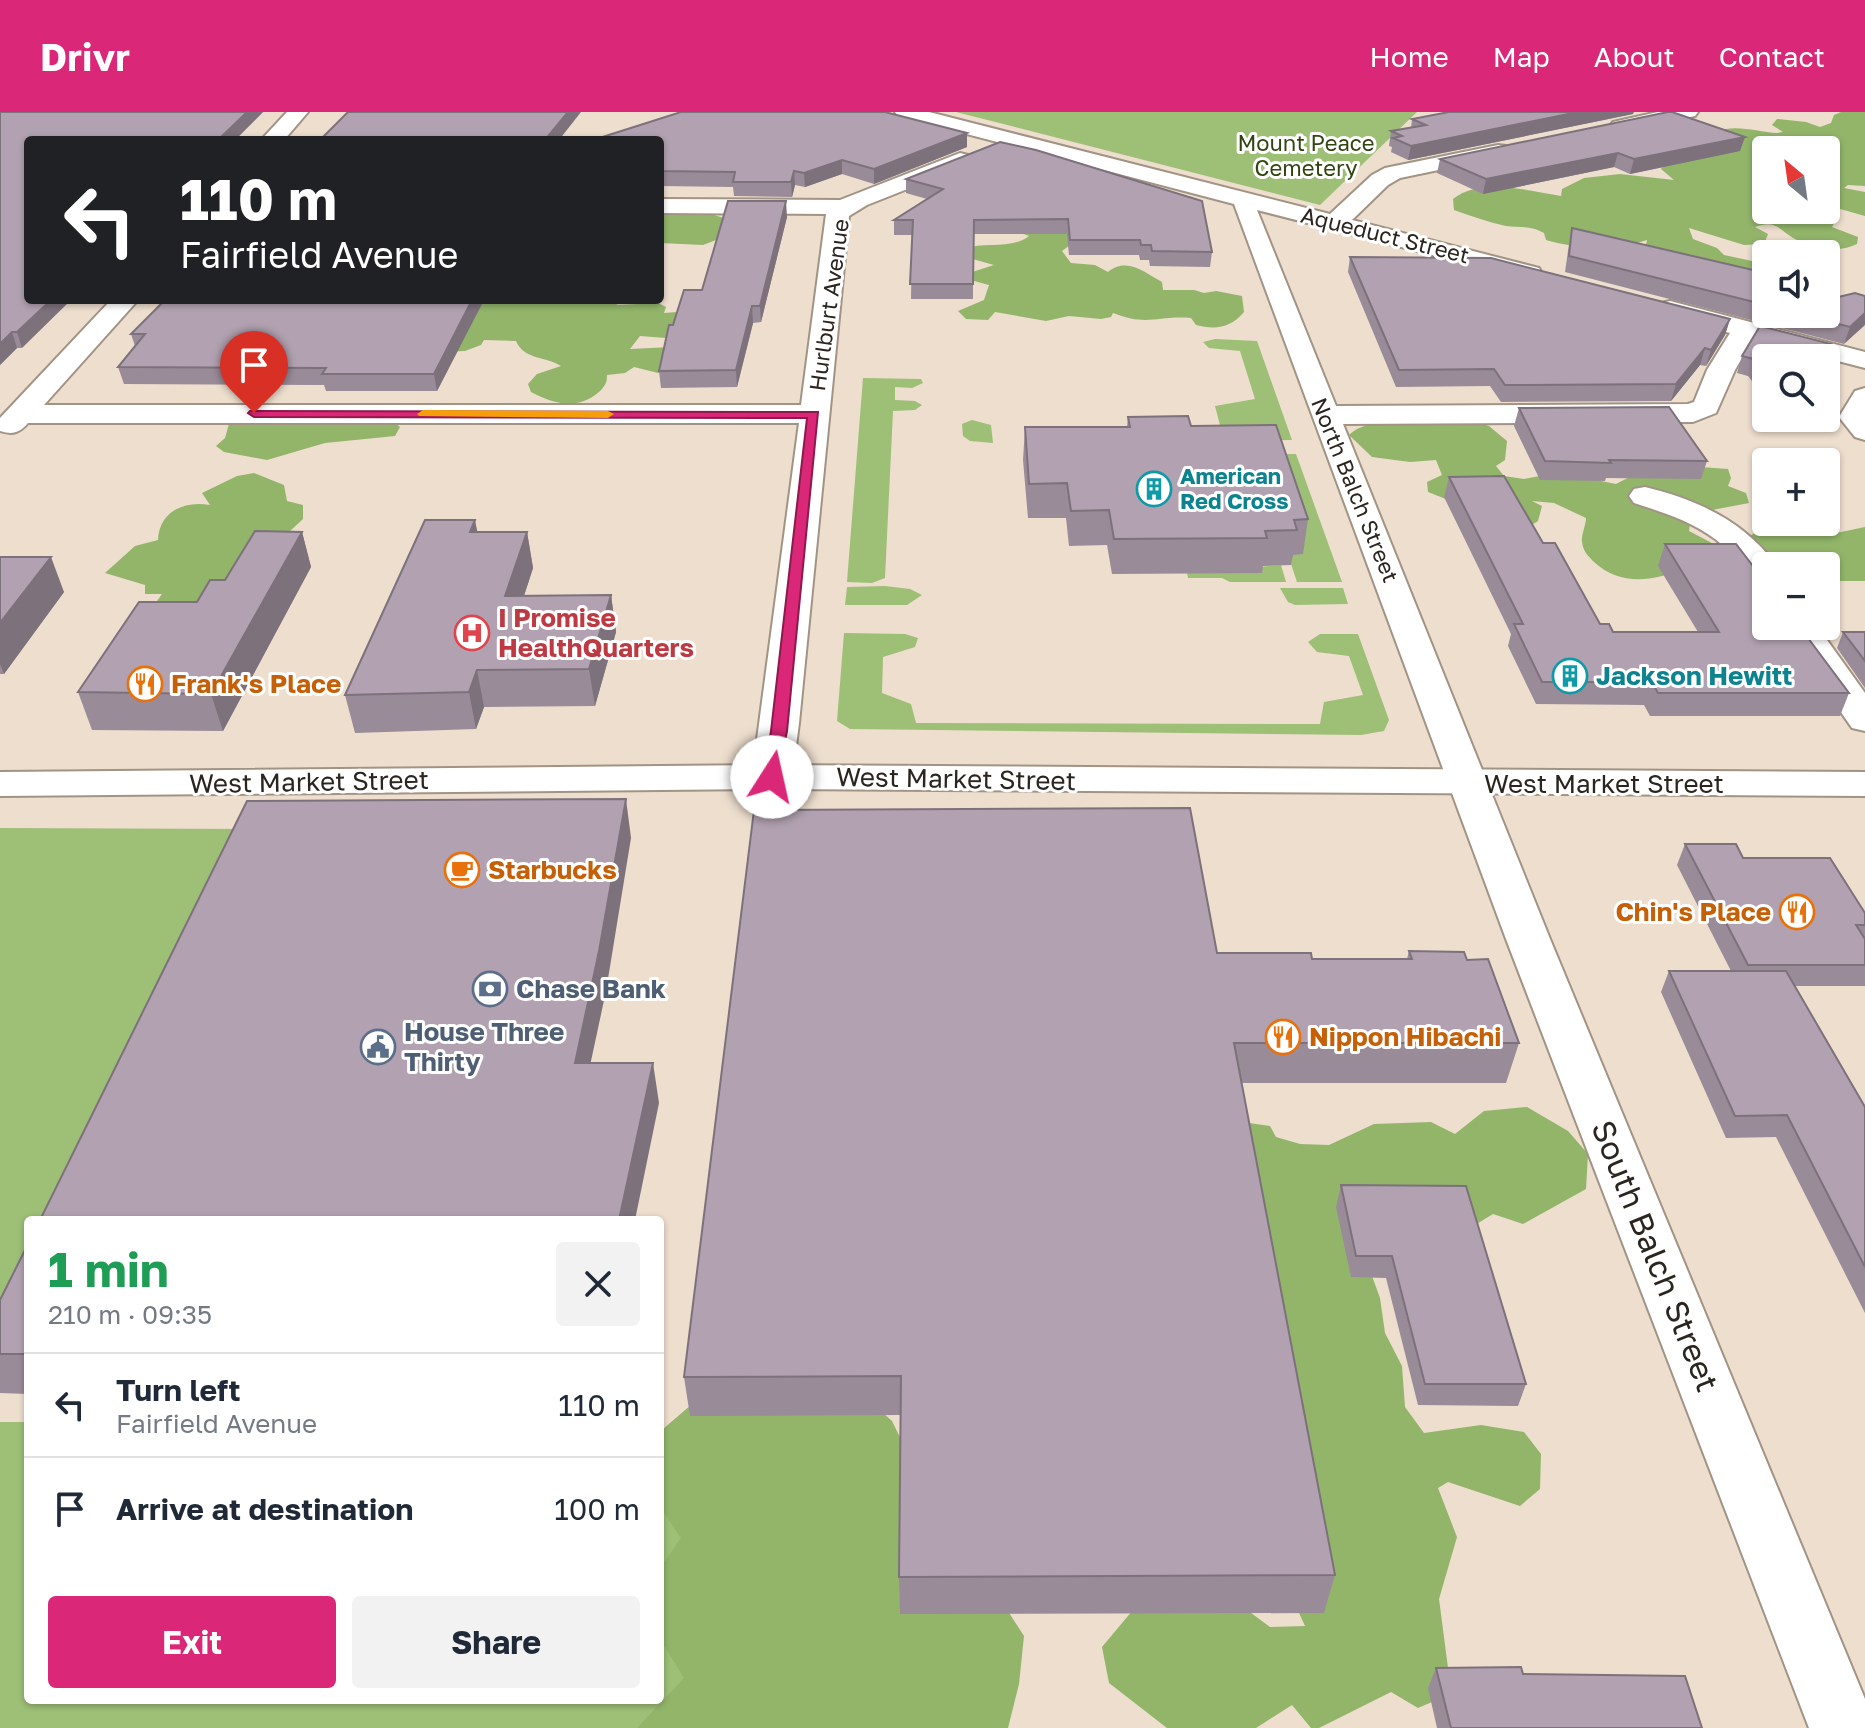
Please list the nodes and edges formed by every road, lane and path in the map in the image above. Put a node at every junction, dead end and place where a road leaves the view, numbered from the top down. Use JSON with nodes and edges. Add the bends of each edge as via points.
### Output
{"nodes":[{"id":1,"x":298,"y":112,"type":"edge"},
{"id":2,"x":905,"y":112,"type":"edge"},
{"id":3,"x":1688,"y":112,"type":"edge"},
{"id":4,"x":1596,"y":131,"type":"edge"},
{"id":5,"x":276,"y":136,"type":"edge"},
{"id":6,"x":1014,"y":139,"type":"junction"},
{"id":7,"x":1519,"y":146,"type":"edge"},
{"id":8,"x":1253,"y":202,"type":"junction"},
{"id":9,"x":664,"y":206,"type":"edge"},
{"id":10,"x":844,"y":207,"type":"junction"},
{"id":11,"x":1336,"y":222,"type":"junction"},
{"id":12,"x":1549,"y":278,"type":"edge"},
{"id":13,"x":1640,"y":301,"type":"edge"},
{"id":14,"x":121,"y":304,"type":"edge"},
{"id":15,"x":1752,"y":326,"type":"edge"},
{"id":16,"x":1744,"y":328,"type":"junction"},
{"id":17,"x":1865,"y":360,"type":"edge"},
{"id":18,"x":1865,"y":397,"type":"edge"},
{"id":19,"x":21,"y":414,"type":"junction"},
{"id":20,"x":814,"y":414,"type":"junction"},
{"id":21,"x":1326,"y":415,"type":"junction"},
{"id":22,"x":1865,"y":431,"type":"edge"},
{"id":23,"x":0,"y":436,"type":"edge"},
{"id":24,"x":1645,"y":496,"type":"dead end"},
{"id":25,"x":1752,"y":553,"type":"edge"},
{"id":26,"x":1809,"y":640,"type":"edge"},
{"id":27,"x":1865,"y":720,"type":"edge"},
{"id":28,"x":772,"y":777,"type":"junction"},
{"id":29,"x":0,"y":784,"type":"edge"},
{"id":30,"x":1469,"y":784,"type":"junction"},
{"id":31,"x":1865,"y":784,"type":"edge"},
{"id":32,"x":1843,"y":1728,"type":"edge"}],
"edges":[{"from":1,"to":5,"type":"street"},
{"from":2,"to":6,"type":"street","name":"Aqueduct Street"},
{"from":3,"to":4,"type":"street"},
{"from":6,"to":8,"type":"street","name":"Aqueduct Street"},
{"from":6,"to":10,"type":"street","name":"Hurlburt Avenue"},
{"from":7,"to":11,"type":"street","via":[[1393,173]]},
{"from":8,"to":11,"type":"street","name":"Aqueduct Street"},
{"from":8,"to":21,"type":"street","name":"North Balch Street","via":[[1244,206]]},
{"from":9,"to":10,"type":"street"},
{"from":10,"to":20,"type":"street","name":"Hurlburt Avenue","via":[[837,215]]},
{"from":11,"to":12,"type":"street","name":"Aqueduct Street"},
{"from":13,"to":16,"type":"street"},
{"from":14,"to":19,"type":"street"},
{"from":15,"to":16,"type":"street"},
{"from":16,"to":17,"type":"street"},
{"from":16,"to":21,"type":"street","via":[[1706,407],[1693,413]]},
{"from":18,"to":22,"type":"street","via":[[1854,417]]},
{"from":19,"to":20,"type":"street"},
{"from":19,"to":23,"type":"street"},
{"from":20,"to":28,"type":"street","name":"Hurlburt Avenue"},
{"from":21,"to":30,"type":"street","name":"North Balch Street"},
{"from":24,"to":25,"type":"street","via":[[1698,514]]},
{"from":26,"to":27,"type":"street"},
{"from":28,"to":29,"type":"street","name":"West Market Street"},
{"from":28,"to":30,"type":"street","name":"West Market Street"},
{"from":30,"to":31,"type":"street","name":"West Market Street"},
{"from":30,"to":32,"type":"street","name":"South Balch Street"}]}
